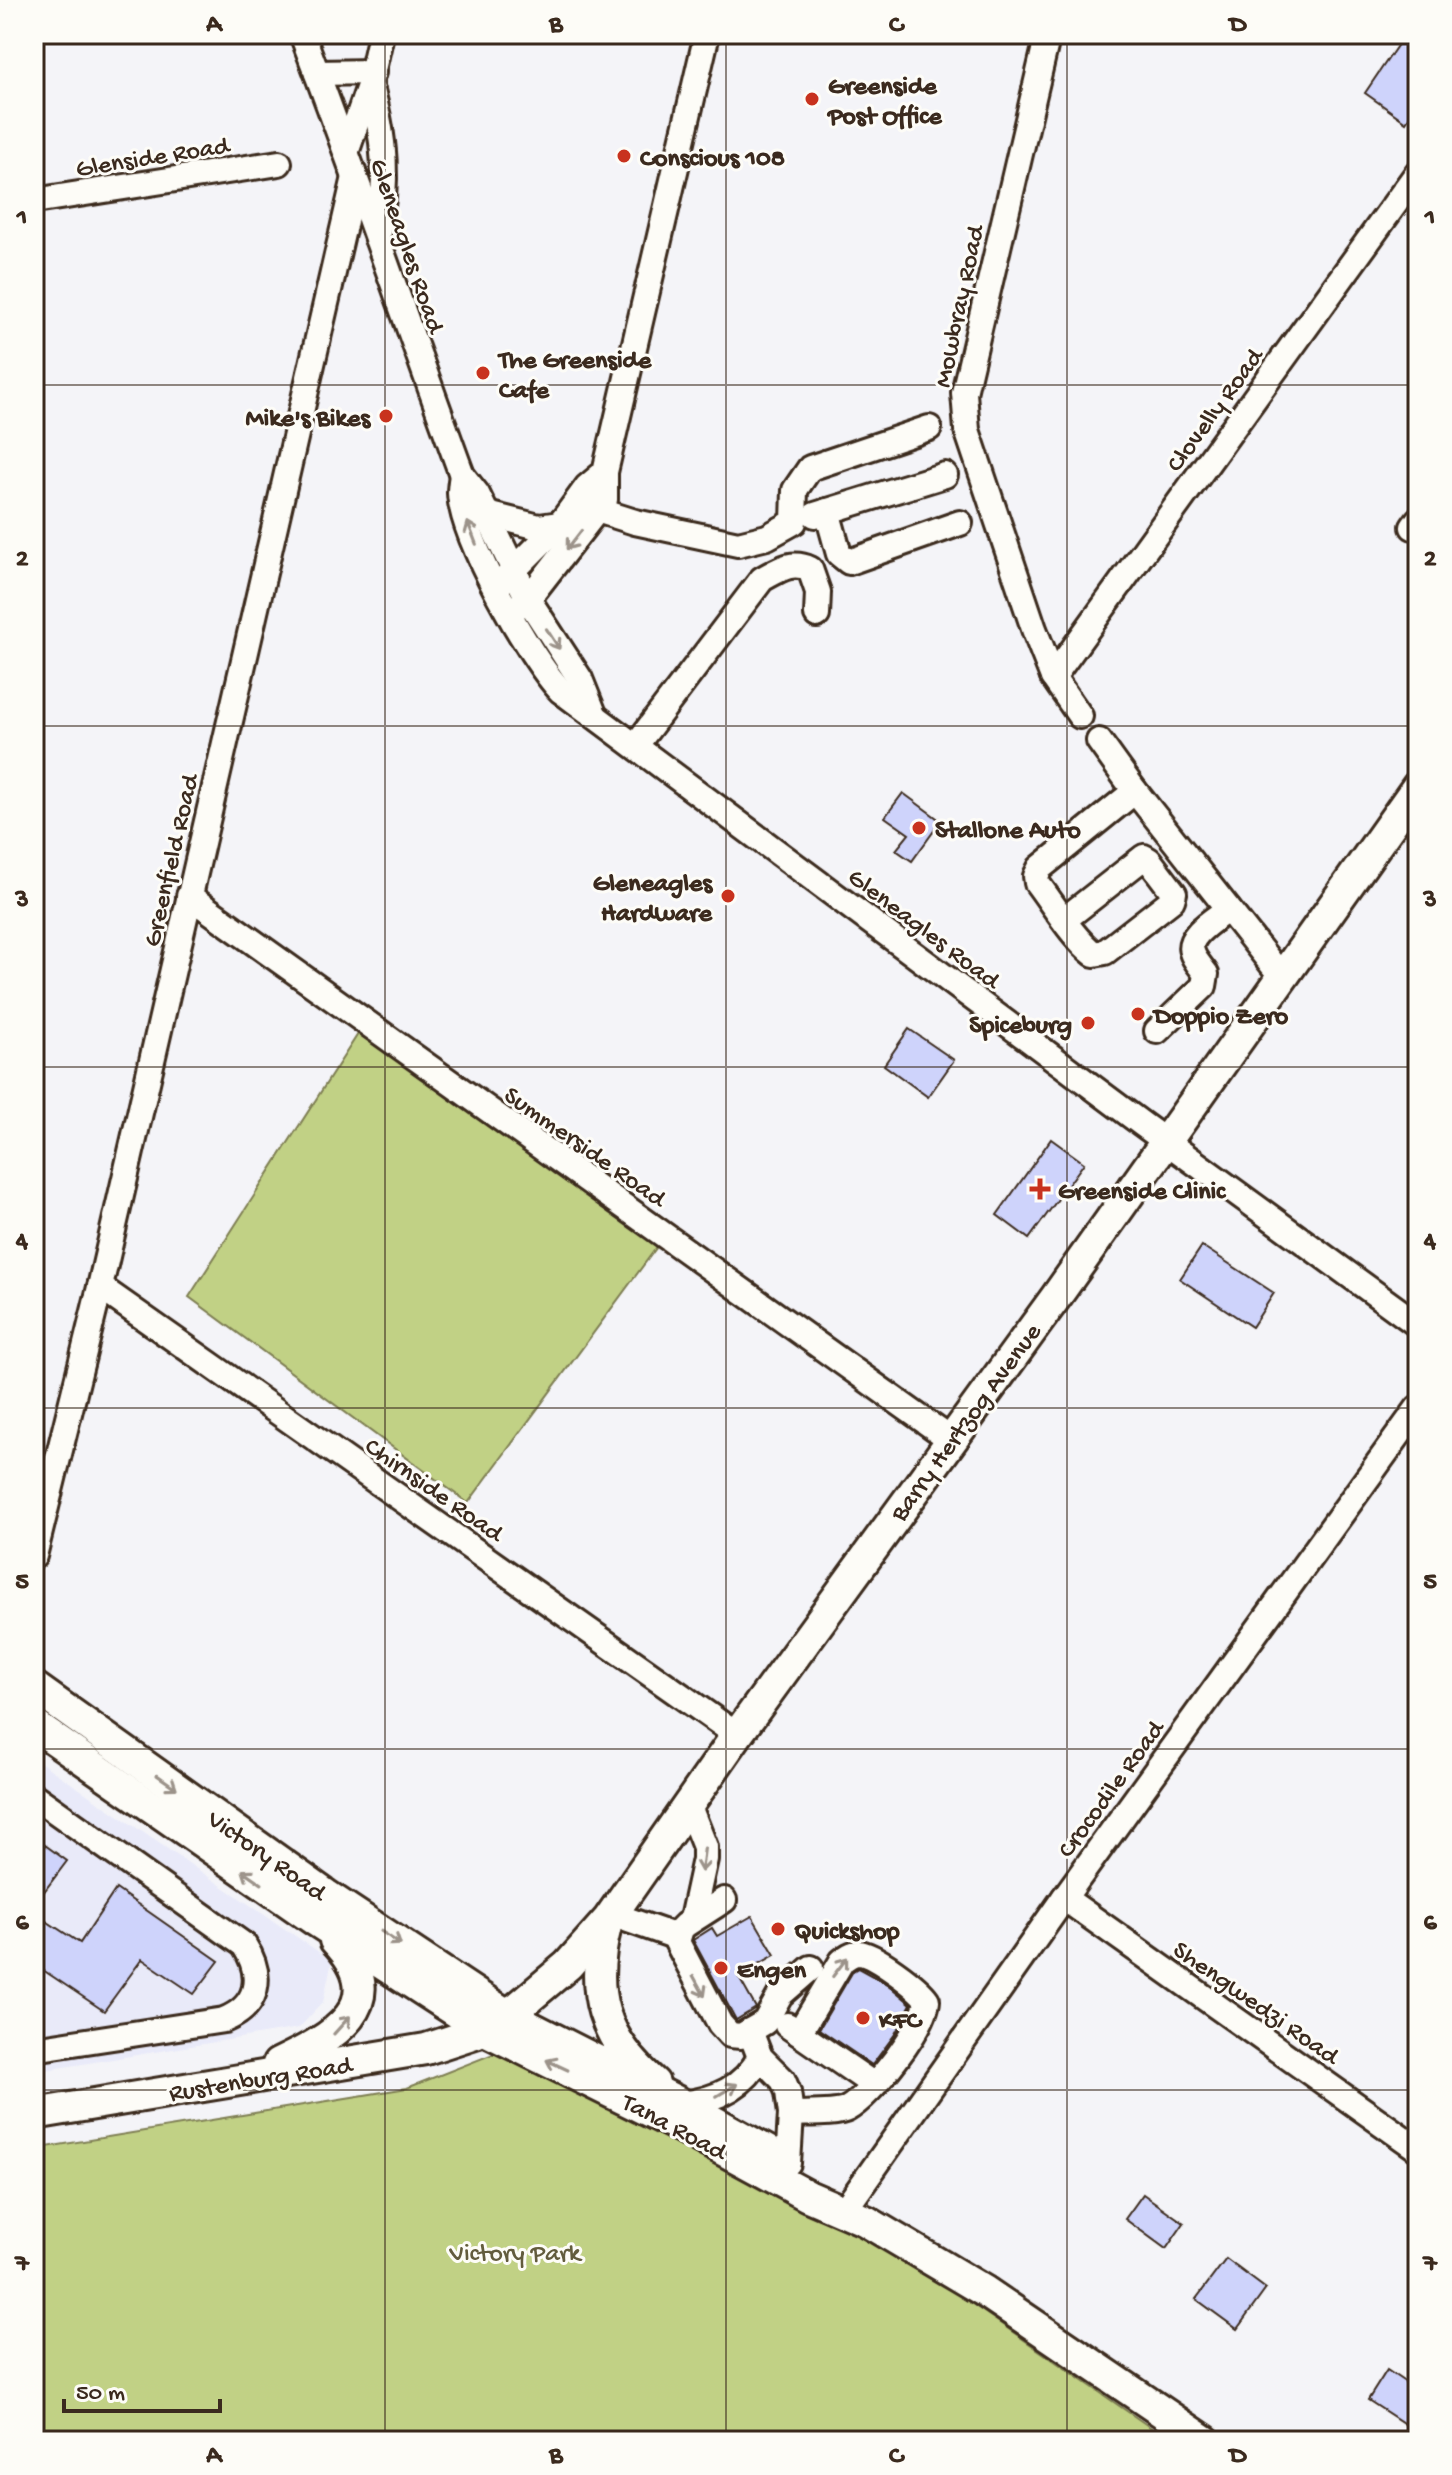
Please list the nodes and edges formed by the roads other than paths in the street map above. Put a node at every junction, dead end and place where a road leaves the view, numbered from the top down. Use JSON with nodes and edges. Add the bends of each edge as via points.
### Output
{"nodes":[{"id":1,"x":302,"y":34,"type":"edge"},
{"id":2,"x":381,"y":34,"type":"edge"},
{"id":3,"x":707,"y":34,"type":"edge"},
{"id":4,"x":1048,"y":34,"type":"edge"},
{"id":5,"x":317,"y":73,"type":"junction"},
{"id":6,"x":372,"y":77,"type":"junction"},
{"id":7,"x":347,"y":150,"type":"junction"},
{"id":8,"x":279,"y":163,"type":"dead end"},
{"id":9,"x":1418,"y":172,"type":"edge"},
{"id":10,"x":355,"y":177,"type":"junction"},
{"id":11,"x":34,"y":201,"type":"edge"},
{"id":12,"x":379,"y":249,"type":"junction"},
{"id":13,"x":334,"y":267,"type":"junction"},
{"id":14,"x":929,"y":428,"type":"dead end"},
{"id":15,"x":605,"y":472,"type":"junction"},
{"id":16,"x":462,"y":475,"type":"junction"},
{"id":17,"x":945,"y":475,"type":"dead end"},
{"id":18,"x":597,"y":510,"type":"junction"},
{"id":19,"x":827,"y":511,"type":"junction"},
{"id":20,"x":487,"y":514,"type":"junction"},
{"id":21,"x":794,"y":522,"type":"junction"},
{"id":22,"x":960,"y":523,"type":"dead end"},
{"id":23,"x":560,"y":524,"type":"junction"},
{"id":24,"x":505,"y":580,"type":"junction"},
{"id":25,"x":518,"y":606,"type":"junction"},
{"id":26,"x":817,"y":615,"type":"dead end"},
{"id":27,"x":1053,"y":677,"type":"junction"},
{"id":28,"x":1080,"y":716,"type":"dead end"},
{"id":29,"x":1099,"y":741,"type":"dead end"},
{"id":30,"x":636,"y":745,"type":"junction"},
{"id":31,"x":1418,"y":787,"type":"edge"},
{"id":32,"x":1135,"y":791,"type":"junction"},
{"id":33,"x":189,"y":896,"type":"junction"},
{"id":34,"x":1228,"y":909,"type":"junction"},
{"id":35,"x":1065,"y":919,"type":"dead end"},
{"id":36,"x":1282,"y":977,"type":"junction"},
{"id":37,"x":1157,"y":1031,"type":"dead end"},
{"id":38,"x":1165,"y":1141,"type":"junction"},
{"id":39,"x":100,"y":1287,"type":"junction"},
{"id":40,"x":1418,"y":1325,"type":"edge"},
{"id":41,"x":1418,"y":1408,"type":"edge"},
{"id":42,"x":950,"y":1439,"type":"junction"},
{"id":43,"x":34,"y":1556,"type":"edge"},
{"id":44,"x":34,"y":1687,"type":"edge"},
{"id":45,"x":34,"y":1700,"type":"edge"},
{"id":46,"x":34,"y":1725,"type":"edge"},
{"id":47,"x":737,"y":1735,"type":"junction"},
{"id":48,"x":104,"y":1737,"type":"junction"},
{"id":49,"x":34,"y":1796,"type":"edge"},
{"id":50,"x":688,"y":1804,"type":"junction"},
{"id":51,"x":1064,"y":1898,"type":"junction"},
{"id":52,"x":724,"y":1900,"type":"dead end"},
{"id":53,"x":610,"y":1917,"type":"junction"},
{"id":54,"x":316,"y":1921,"type":"junction"},
{"id":55,"x":684,"y":1928,"type":"junction"},
{"id":56,"x":811,"y":1968,"type":"dead end"},
{"id":57,"x":772,"y":2014,"type":"junction"},
{"id":58,"x":495,"y":2022,"type":"junction"},
{"id":59,"x":750,"y":2031,"type":"junction"},
{"id":60,"x":799,"y":2033,"type":"junction"},
{"id":61,"x":34,"y":2049,"type":"edge"},
{"id":62,"x":760,"y":2057,"type":"junction"},
{"id":63,"x":251,"y":2077,"type":"junction"},
{"id":64,"x":874,"y":2085,"type":"junction"},
{"id":65,"x":677,"y":2101,"type":"junction"},
{"id":66,"x":34,"y":2114,"type":"edge"},
{"id":67,"x":791,"y":2114,"type":"junction"},
{"id":68,"x":1418,"y":2149,"type":"edge"},
{"id":69,"x":788,"y":2163,"type":"junction"},
{"id":70,"x":852,"y":2213,"type":"junction"},
{"id":71,"x":1205,"y":2441,"type":"edge"}],
"edges":[{"from":1,"to":5,"type":"street","name":"Gleneagles Road"},
{"from":2,"to":6,"type":"street"},
{"from":3,"to":15,"type":"street"},
{"from":4,"to":27,"type":"street","name":"Mowbray Road","via":[[964,409]]},
{"from":5,"to":6,"type":"street"},
{"from":5,"to":7,"type":"street","name":"Gleneagles Road"},
{"from":6,"to":7,"type":"street"},
{"from":6,"to":12,"type":"street","via":[[385,177]]},
{"from":7,"to":10,"type":"street","name":"Gleneagles Road"},
{"from":8,"to":11,"type":"street","name":"Glenside Road"},
{"from":9,"to":27,"type":"street","name":"Clovelly Road"},
{"from":10,"to":12,"type":"street","name":"Gleneagles Road"},
{"from":10,"to":13,"type":"street","name":"Greenfield Road"},
{"from":12,"to":13,"type":"street","via":[[346,252]]},
{"from":12,"to":16,"type":"street","name":"Gleneagles Road"},
{"from":13,"to":33,"type":"street","name":"Greenfield Road"},
{"from":14,"to":21,"type":"street","via":[[810,468],[795,490]]},
{"from":15,"to":18,"type":"street","via":[[605,500]]},
{"from":15,"to":23,"type":"street"},
{"from":16,"to":20,"type":"street","name":"Gleneagles Road"},
{"from":24,"to":16,"type":"street","name":"Gleneagles Road","one_way":true,"via":[[464,512]]},
{"from":17,"to":19,"type":"street"},
{"from":18,"to":21,"type":"street","via":[[738,544],[767,537]]},
{"from":18,"to":25,"type":"street","one_way":true},
{"from":19,"to":21,"type":"street"},
{"from":19,"to":22,"type":"street","via":[[839,554],[849,562]]},
{"from":20,"to":23,"type":"street","via":[[529,525]]},
{"from":20,"to":24,"type":"street","name":"Gleneagles Road"},
{"from":23,"to":24,"type":"street"},
{"from":24,"to":25,"type":"street","name":"Gleneagles Road"},
{"from":25,"to":30,"type":"street","name":"Gleneagles Road","via":[[556,686]]},
{"from":26,"to":30,"type":"street","via":[[818,592],[810,569],[786,565],[762,579]]},
{"from":27,"to":28,"type":"street","name":"Mowbray Road"},
{"from":29,"to":32,"type":"street"},
{"from":30,"to":38,"type":"street","name":"Gleneagles Road"},
{"from":31,"to":36,"type":"main road","name":"Barry Hertzog Avenue"},
{"from":32,"to":34,"type":"street"},
{"from":32,"to":35,"type":"street","via":[[1037,873],[1037,883]]},
{"from":33,"to":39,"type":"street","name":"Greenfield Road"},
{"from":33,"to":42,"type":"street","name":"Summerside Road"},
{"from":34,"to":36,"type":"street"},
{"from":34,"to":37,"type":"street","via":[[1196,935],[1191,946],[1206,974],[1204,986]]},
{"from":36,"to":38,"type":"main road","name":"Barry Hertzog Avenue"},
{"from":38,"to":40,"type":"street","name":"Gleneagles Road"},
{"from":38,"to":42,"type":"main road","name":"Barry Hertzog Avenue"},
{"from":39,"to":43,"type":"street","name":"Greenfield Road"},
{"from":39,"to":47,"type":"street","name":"Chirnside Road"},
{"from":41,"to":51,"type":"street","name":"Crocodile Road"},
{"from":42,"to":47,"type":"main road","name":"Barry Hertzog Avenue"},
{"from":44,"to":48,"type":"main road","name":"Victory Road"},
{"from":45,"to":48,"type":"main road"},
{"from":54,"to":46,"type":"main road","name":"Victory Road","one_way":true},
{"from":47,"to":50,"type":"main road","name":"Barry Hertzog Avenue"},
{"from":48,"to":58,"type":"main road","name":"Victory Road","one_way":true},
{"from":49,"to":61,"type":"street","via":[[244,1945],[255,1961],[257,1977],[248,2005],[224,2020]]},
{"from":50,"to":53,"type":"main road","name":"Barry Hertzog Avenue"},
{"from":50,"to":55,"type":"street","one_way":true,"via":[[705,1859]]},
{"from":51,"to":68,"type":"street","name":"Shengwedzi Road"},
{"from":51,"to":70,"type":"street","name":"Crocodile Road"},
{"from":52,"to":55,"type":"street"},
{"from":53,"to":55,"type":"street"},
{"from":53,"to":58,"type":"main road","name":"Barry Hertzog Avenue","via":[[551,1981]]},
{"from":53,"to":65,"type":"main road","via":[[598,1973],[605,2016],[636,2065]]},
{"from":54,"to":58,"type":"main road","name":"Victory Road"},
{"from":63,"to":54,"type":"main road","one_way":true,"via":[[324,2042],[355,2008],[358,1986],[351,1962]]},
{"from":55,"to":59,"type":"street","one_way":true,"via":[[678,1947],[725,2030],[735,2036]]},
{"from":56,"to":57,"type":"street","via":[[780,1995]]},
{"from":57,"to":59,"type":"street"},
{"from":57,"to":60,"type":"street"},
{"from":58,"to":63,"type":"main road","name":"Rustenburg Road","via":[[409,2053]]},
{"from":58,"to":65,"type":"main road","name":"Tana Road"},
{"from":70,"to":58,"type":"main road","name":"Tana Road","one_way":true,"via":[[587,2079]]},
{"from":59,"to":62,"type":"street"},
{"from":60,"to":64,"type":"street"},
{"from":60,"to":64,"type":"street","one_way":true,"via":[[850,1955],[867,1955],[914,1986],[927,2000],[927,2009]]},
{"from":65,"to":62,"type":"street","one_way":true,"via":[[721,2096],[749,2074]]},
{"from":62,"to":67,"type":"street","via":[[783,2080]]},
{"from":63,"to":66,"type":"main road","name":"Rustenburg Road"},
{"from":64,"to":67,"type":"street","via":[[845,2111]]},
{"from":65,"to":69,"type":"main road","name":"Tana Road"},
{"from":67,"to":69,"type":"street"},
{"from":69,"to":70,"type":"main road","name":"Tana Road"},
{"from":70,"to":71,"type":"main road","name":"Tana Road","via":[[984,2291]]}]}
